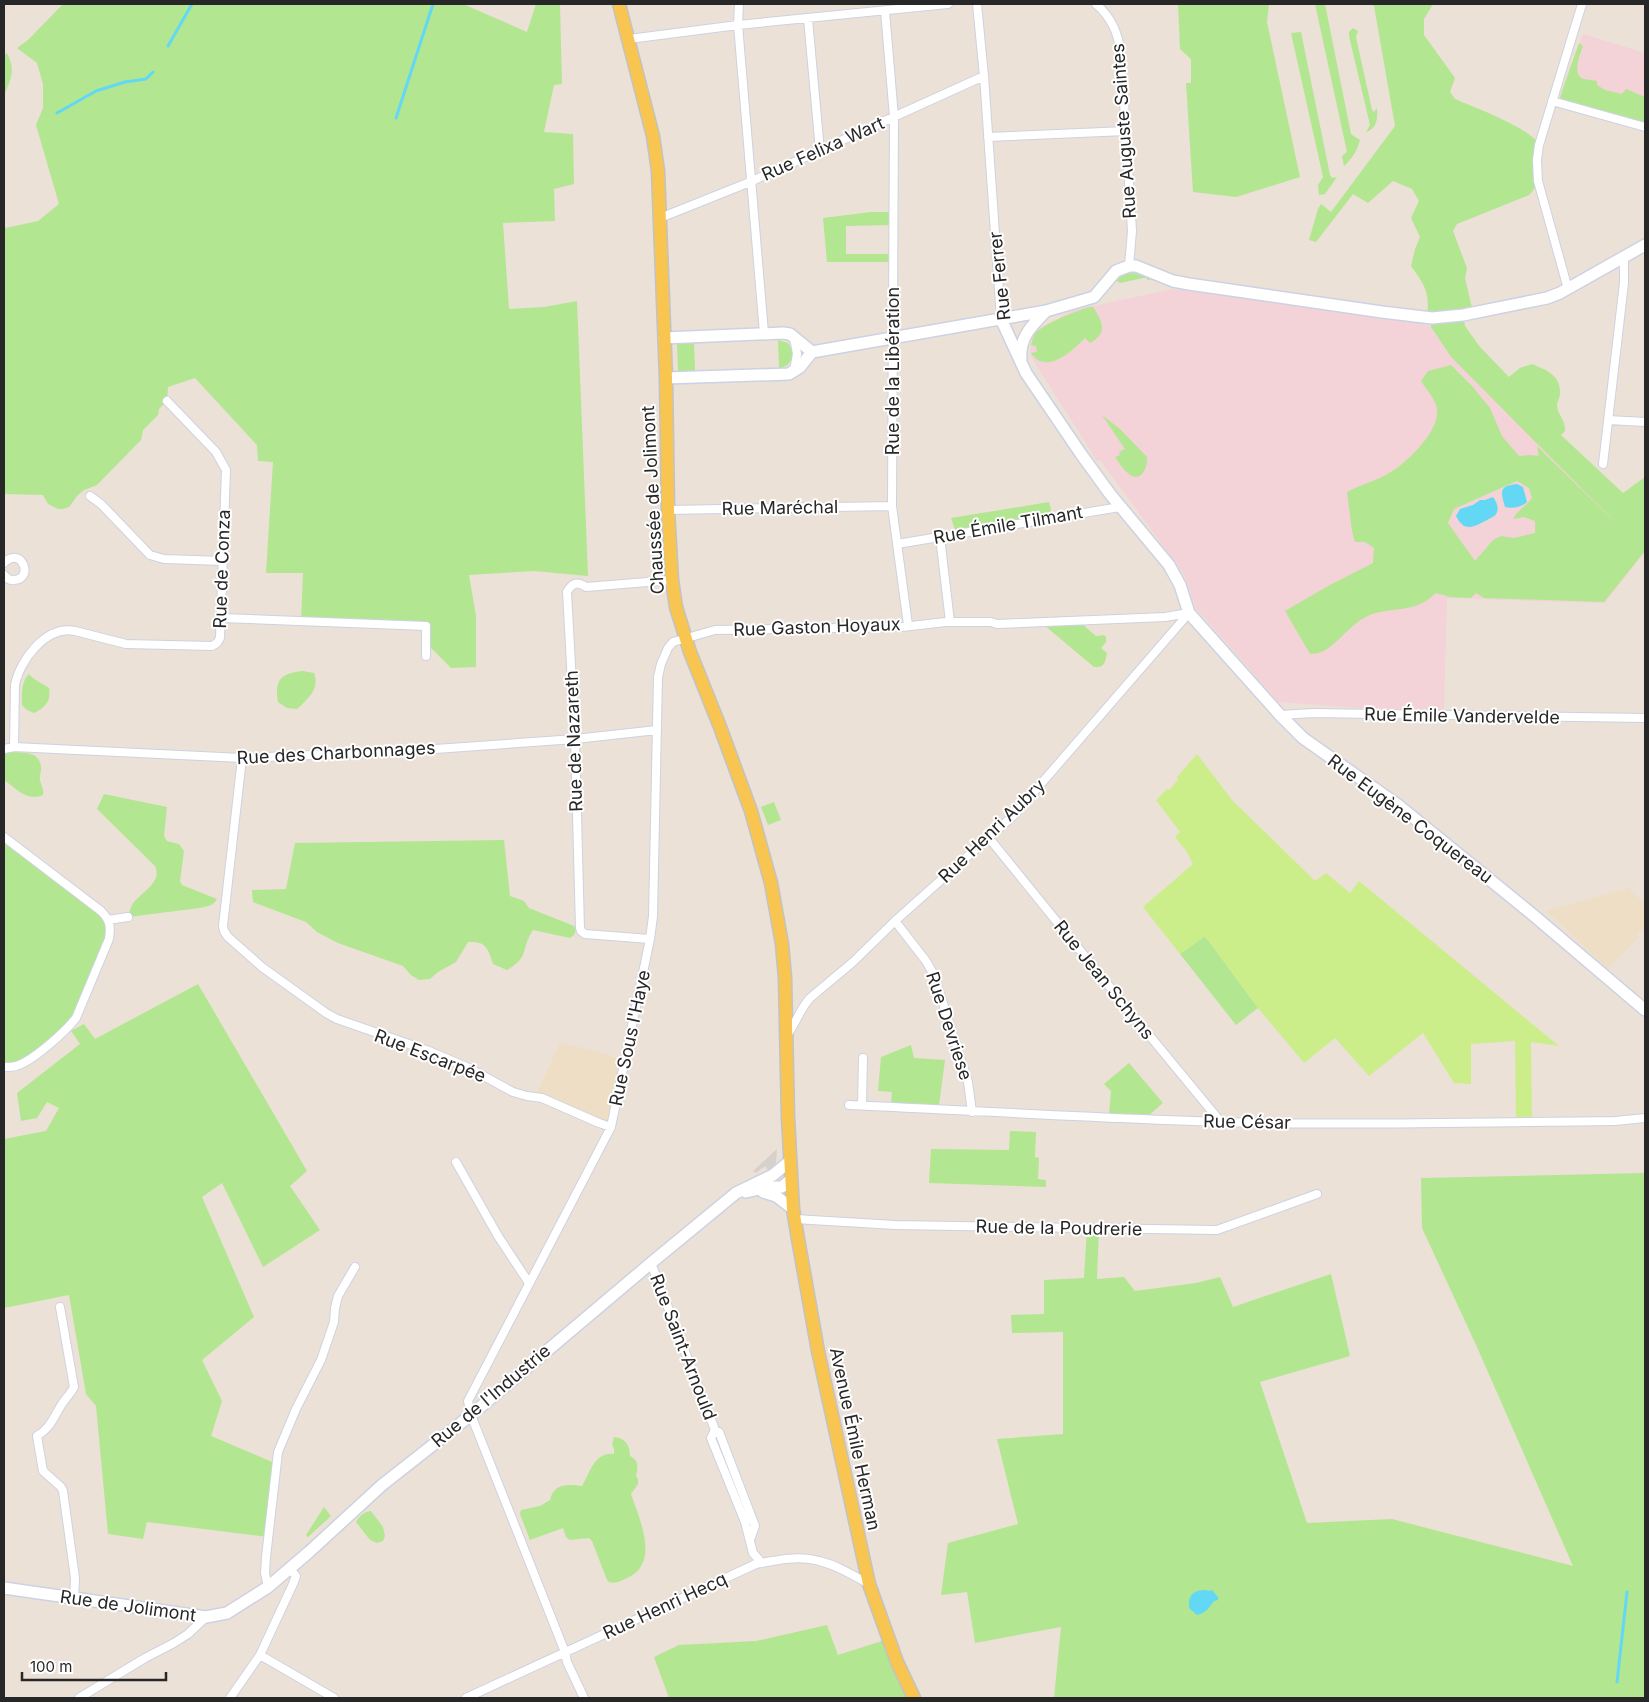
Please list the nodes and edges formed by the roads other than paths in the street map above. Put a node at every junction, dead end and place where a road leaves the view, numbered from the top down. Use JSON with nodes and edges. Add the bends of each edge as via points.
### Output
{"nodes":[{"id":1,"x":619,"y":4,"type":"edge"},
{"id":2,"x":739,"y":4,"type":"edge"},
{"id":3,"x":948,"y":4,"type":"edge"},
{"id":4,"x":977,"y":4,"type":"edge"},
{"id":5,"x":1096,"y":4,"type":"edge"},
{"id":6,"x":1582,"y":4,"type":"edge"},
{"id":7,"x":885,"y":11,"type":"junction"},
{"id":8,"x":808,"y":19,"type":"junction"},
{"id":9,"x":738,"y":25,"type":"junction"},
{"id":10,"x":629,"y":38,"type":"junction"},
{"id":11,"x":984,"y":76,"type":"junction"},
{"id":12,"x":1552,"y":101,"type":"junction"},
{"id":13,"x":894,"y":117,"type":"junction"},
{"id":14,"x":1645,"y":127,"type":"edge"},
{"id":15,"x":1126,"y":131,"type":"junction"},
{"id":16,"x":988,"y":137,"type":"junction"},
{"id":17,"x":820,"y":151,"type":"junction"},
{"id":18,"x":750,"y":182,"type":"junction"},
{"id":19,"x":660,"y":218,"type":"junction"},
{"id":20,"x":1645,"y":245,"type":"edge"},
{"id":21,"x":1624,"y":257,"type":"junction"},
{"id":22,"x":1129,"y":266,"type":"junction"},
{"id":23,"x":1568,"y":289,"type":"junction"},
{"id":24,"x":1046,"y":311,"type":"junction"},
{"id":25,"x":1001,"y":319,"type":"junction"},
{"id":26,"x":764,"y":334,"type":"junction"},
{"id":27,"x":794,"y":337,"type":"junction"},
{"id":28,"x":664,"y":338,"type":"junction"},
{"id":29,"x":893,"y":338,"type":"junction"},
{"id":30,"x":812,"y":352,"type":"junction"},
{"id":31,"x":1022,"y":366,"type":"junction"},
{"id":32,"x":794,"y":371,"type":"junction"},
{"id":33,"x":666,"y":378,"type":"junction"},
{"id":34,"x":167,"y":401,"type":"dead end"},
{"id":35,"x":1608,"y":420,"type":"junction"},
{"id":36,"x":1645,"y":422,"type":"edge"},
{"id":37,"x":1604,"y":464,"type":"dead end"},
{"id":38,"x":90,"y":496,"type":"dead end"},
{"id":39,"x":892,"y":506,"type":"junction"},
{"id":40,"x":1120,"y":507,"type":"junction"},
{"id":41,"x":668,"y":510,"type":"junction"},
{"id":42,"x":940,"y":537,"type":"junction"},
{"id":43,"x":897,"y":544,"type":"junction"},
{"id":44,"x":223,"y":561,"type":"junction"},
{"id":45,"x":4,"y":563,"type":"edge"},
{"id":46,"x":4,"y":577,"type":"edge"},
{"id":47,"x":672,"y":580,"type":"junction"},
{"id":48,"x":1189,"y":613,"type":"junction"},
{"id":49,"x":427,"y":616,"type":"dead end"},
{"id":50,"x":221,"y":618,"type":"junction"},
{"id":51,"x":950,"y":622,"type":"junction"},
{"id":52,"x":908,"y":625,"type":"junction"},
{"id":53,"x":426,"y":626,"type":"junction"},
{"id":54,"x":685,"y":637,"type":"junction"},
{"id":55,"x":426,"y":656,"type":"dead end"},
{"id":56,"x":1280,"y":715,"type":"junction"},
{"id":57,"x":1645,"y":718,"type":"edge"},
{"id":58,"x":657,"y":730,"type":"junction"},
{"id":59,"x":575,"y":739,"type":"junction"},
{"id":60,"x":14,"y":747,"type":"junction"},
{"id":61,"x":4,"y":749,"type":"edge"},
{"id":62,"x":242,"y":758,"type":"junction"},
{"id":63,"x":4,"y":837,"type":"edge"},
{"id":64,"x":989,"y":838,"type":"junction"},
{"id":65,"x":128,"y":917,"type":"dead end"},
{"id":66,"x":108,"y":920,"type":"junction"},
{"id":67,"x":895,"y":921,"type":"junction"},
{"id":68,"x":650,"y":939,"type":"junction"},
{"id":69,"x":1645,"y":1010,"type":"edge"},
{"id":70,"x":786,"y":1037,"type":"junction"},
{"id":71,"x":864,"y":1058,"type":"dead end"},
{"id":72,"x":4,"y":1067,"type":"edge"},
{"id":73,"x":849,"y":1105,"type":"dead end"},
{"id":74,"x":862,"y":1106,"type":"junction"},
{"id":75,"x":972,"y":1112,"type":"junction"},
{"id":76,"x":1645,"y":1118,"type":"edge"},
{"id":77,"x":1220,"y":1122,"type":"junction"},
{"id":78,"x":611,"y":1127,"type":"junction"},
{"id":79,"x":790,"y":1161,"type":"junction"},
{"id":80,"x":456,"y":1162,"type":"dead end"},
{"id":81,"x":791,"y":1179,"type":"junction"},
{"id":82,"x":748,"y":1191,"type":"junction"},
{"id":83,"x":736,"y":1194,"type":"junction"},
{"id":84,"x":1316,"y":1194,"type":"dead end"},
{"id":85,"x":794,"y":1214,"type":"junction"},
{"id":86,"x":651,"y":1263,"type":"junction"},
{"id":87,"x":355,"y":1268,"type":"dead end"},
{"id":88,"x":529,"y":1283,"type":"junction"},
{"id":89,"x":60,"y":1307,"type":"dead end"},
{"id":90,"x":471,"y":1415,"type":"junction"},
{"id":91,"x":753,"y":1553,"type":"junction"},
{"id":92,"x":762,"y":1563,"type":"junction"},
{"id":93,"x":750,"y":1567,"type":"junction"},
{"id":94,"x":290,"y":1569,"type":"junction"},
{"id":95,"x":869,"y":1584,"type":"junction"},
{"id":96,"x":268,"y":1587,"type":"junction"},
{"id":97,"x":4,"y":1588,"type":"edge"},
{"id":98,"x":74,"y":1599,"type":"junction"},
{"id":99,"x":248,"y":1599,"type":"joint"},
{"id":100,"x":206,"y":1617,"type":"junction"},
{"id":101,"x":565,"y":1652,"type":"junction"},
{"id":102,"x":260,"y":1655,"type":"junction"},
{"id":103,"x":79,"y":1698,"type":"edge"},
{"id":104,"x":230,"y":1698,"type":"edge"},
{"id":105,"x":334,"y":1698,"type":"edge"},
{"id":106,"x":466,"y":1698,"type":"edge"},
{"id":107,"x":584,"y":1698,"type":"edge"},
{"id":108,"x":914,"y":1698,"type":"edge"}],
"edges":[{"from":1,"to":10,"type":"main road","name":"Chaussée de Jolimont"},
{"from":2,"to":9,"type":"street"},
{"from":3,"to":7,"type":"street"},
{"from":4,"to":11,"type":"street","name":"Rue Ferrer"},
{"from":5,"to":15,"type":"street","name":"Rue Auguste Saintes","via":[[1105,12],[1117,33]]},
{"from":6,"to":12,"type":"street"},
{"from":7,"to":8,"type":"street"},
{"from":7,"to":13,"type":"street","name":"Rue de la Libération"},
{"from":8,"to":9,"type":"street"},
{"from":8,"to":17,"type":"street"},
{"from":9,"to":10,"type":"street"},
{"from":9,"to":18,"type":"street"},
{"from":10,"to":19,"type":"main road","name":"Chaussée de Jolimont","via":[[653,136]]},
{"from":11,"to":13,"type":"street","name":"Rue Felixa Wart"},
{"from":11,"to":16,"type":"street","name":"Rue Ferrer"},
{"from":12,"to":14,"type":"street"},
{"from":12,"to":23,"type":"street","via":[[1538,149],[1537,170]]},
{"from":13,"to":17,"type":"street","name":"Rue Felixa Wart"},
{"from":13,"to":29,"type":"street","name":"Rue de la Libération"},
{"from":15,"to":16,"type":"street"},
{"from":15,"to":22,"type":"street","name":"Rue Auguste Saintes","via":[[1132,230]]},
{"from":16,"to":25,"type":"street","name":"Rue Ferrer"},
{"from":17,"to":18,"type":"street","name":"Rue Felixa Wart"},
{"from":18,"to":19,"type":"street","name":"Rue Felixa Wart"},
{"from":18,"to":26,"type":"street"},
{"from":19,"to":28,"type":"main road","name":"Chaussée de Jolimont"},
{"from":20,"to":21,"type":"street"},
{"from":21,"to":23,"type":"street"},
{"from":21,"to":35,"type":"street","via":[[1624,283]]},
{"from":22,"to":23,"type":"street","via":[[1189,284],[1432,318],[1547,298]]},
{"from":22,"to":24,"type":"street","via":[[1116,271],[1094,297]]},
{"from":24,"to":25,"type":"street"},
{"from":24,"to":31,"type":"street","via":[[1030,328],[1022,343]]},
{"from":25,"to":29,"type":"street"},
{"from":25,"to":31,"type":"street","name":"Rue Ferrer"},
{"from":26,"to":27,"type":"street","via":[[783,333]]},
{"from":26,"to":28,"type":"street"},
{"from":27,"to":30,"type":"street"},
{"from":27,"to":32,"type":"street","via":[[797,354]]},
{"from":28,"to":33,"type":"main road","name":"Chaussée de Jolimont"},
{"from":29,"to":30,"type":"street"},
{"from":29,"to":39,"type":"street","name":"Rue de la Libération"},
{"from":30,"to":32,"type":"street"},
{"from":31,"to":40,"type":"street","name":"Rue Ferrer"},
{"from":32,"to":33,"type":"street","via":[[774,375]]},
{"from":33,"to":41,"type":"main road","name":"Chaussée de Jolimont"},
{"from":34,"to":44,"type":"street","name":"Rue de Conza","via":[[216,452],[226,470]]},
{"from":35,"to":36,"type":"street"},
{"from":35,"to":37,"type":"street"},
{"from":38,"to":44,"type":"street","via":[[150,555],[164,560]]},
{"from":39,"to":41,"type":"street","name":"Rue Maréchal"},
{"from":39,"to":43,"type":"street","name":"Rue de la Libération"},
{"from":40,"to":42,"type":"street","name":"Rue Émile Tilmant"},
{"from":40,"to":48,"type":"street","name":"Rue Ferrer","via":[[1169,565]]},
{"from":41,"to":47,"type":"main road","name":"Chaussée de Jolimont"},
{"from":42,"to":43,"type":"street","name":"Rue Émile Tilmant"},
{"from":42,"to":51,"type":"street"},
{"from":43,"to":52,"type":"street","name":"Rue de la Libération"},
{"from":44,"to":50,"type":"street","name":"Rue de Conza"},
{"from":45,"to":46,"type":"street","via":[[14,558],[25,566],[19,579]]},
{"from":47,"to":54,"type":"main road","name":"Chaussée de Jolimont"},
{"from":47,"to":59,"type":"street","name":"Rue de Nazareth","via":[[586,587],[576,583],[570,587],[567,592]]},
{"from":48,"to":51,"type":"street","name":"Rue Gaston Hoyaux","via":[[1080,621]]},
{"from":48,"to":56,"type":"street","name":"Rue Eugène Coquereau"},
{"from":48,"to":64,"type":"street","name":"Rue Henri Aubry","via":[[1047,779]]},
{"from":49,"to":53,"type":"street"},
{"from":50,"to":53,"type":"street"},
{"from":50,"to":60,"type":"street","name":"Rue de Conza","via":[[220,638],[212,646],[126,644],[67,629],[59,630],[34,650],[17,676]]},
{"from":51,"to":52,"type":"street","name":"Rue Gaston Hoyaux"},
{"from":52,"to":54,"type":"street","name":"Rue Gaston Hoyaux","via":[[715,630]]},
{"from":53,"to":55,"type":"street"},
{"from":54,"to":58,"type":"street","name":"Rue Sous l'Haye","via":[[668,648],[661,664]]},
{"from":54,"to":70,"type":"main road","name":"Chaussée de Jolimont","via":[[748,801],[765,859],[782,944]]},
{"from":56,"to":57,"type":"street","name":"Rue Émile Vandervelde"},
{"from":56,"to":69,"type":"street","name":"Rue Eugène Coquereau","via":[[1303,738],[1406,811]]},
{"from":58,"to":59,"type":"street","name":"Rue des Charbonnages"},
{"from":58,"to":68,"type":"street","name":"Rue Sous l'Haye","via":[[654,902]]},
{"from":59,"to":62,"type":"street","name":"Rue des Charbonnages"},
{"from":59,"to":68,"type":"street","name":"Rue de Nazareth","via":[[581,931],[584,934]]},
{"from":60,"to":61,"type":"street","name":"Rue des Charbonnages"},
{"from":60,"to":62,"type":"street","name":"Rue des Charbonnages"},
{"from":62,"to":78,"type":"street","name":"Rue Escarpée","via":[[223,926],[228,937],[259,965],[337,1019],[429,1051],[513,1092],[542,1098]]},
{"from":63,"to":66,"type":"street","via":[[101,911]]},
{"from":64,"to":67,"type":"street","name":"Rue Henri Aubry"},
{"from":64,"to":77,"type":"street","name":"Rue Jean Schyns"},
{"from":65,"to":66,"type":"street"},
{"from":66,"to":72,"type":"street","via":[[109,938],[76,1018],[62,1034],[26,1061]]},
{"from":67,"to":70,"type":"street","name":"Rue Henri Aubry","via":[[810,998]]},
{"from":67,"to":75,"type":"street","name":"Rue Devriese","via":[[934,975],[968,1082]]},
{"from":68,"to":78,"type":"street","name":"Rue Sous l'Haye"},
{"from":70,"to":79,"type":"main road","name":"Chaussée de Jolimont"},
{"from":71,"to":74,"type":"street"},
{"from":73,"to":74,"type":"street","name":"Rue César"},
{"from":74,"to":75,"type":"street","name":"Rue César"},
{"from":75,"to":77,"type":"street","name":"Rue César"},
{"from":76,"to":77,"type":"street","name":"Rue César","via":[[1350,1124]]},
{"from":78,"to":88,"type":"street","name":"Rue Sous l'Haye"},
{"from":79,"to":81,"type":"main road","name":"Avenue Émile Herman"},
{"from":79,"to":83,"type":"street","name":"Rue de l'Industrie","via":[[773,1175]]},
{"from":80,"to":88,"type":"street"},
{"from":81,"to":82,"type":"street","name":"Rue de l'Industrie","via":[[782,1187]]},
{"from":81,"to":85,"type":"main road","name":"Avenue Émile Herman"},
{"from":82,"to":83,"type":"street","name":"Rue de l'Industrie"},
{"from":82,"to":85,"type":"street","name":"Rue de l'Industrie","via":[[769,1193],[781,1199]]},
{"from":83,"to":86,"type":"street","name":"Rue de l'Industrie"},
{"from":84,"to":85,"type":"street","name":"Rue de la Poudrerie","via":[[1217,1230],[895,1225]]},
{"from":85,"to":95,"type":"main road","name":"Avenue Émile Herman","via":[[818,1351]]},
{"from":86,"to":90,"type":"street","name":"Rue de l'Industrie"},
{"from":86,"to":91,"type":"street","name":"Rue Saint-Arnould","via":[[714,1430],[719,1432],[755,1526],[750,1540]]},
{"from":87,"to":96,"type":"street","via":[[338,1296],[334,1322],[321,1360],[278,1452],[266,1557]]},
{"from":88,"to":90,"type":"street","name":"Rue Sous l'Haye","via":[[469,1398]]},
{"from":89,"to":98,"type":"street","via":[[74,1386],[56,1417],[38,1436],[43,1471],[63,1491],[75,1578]]},
{"from":90,"to":94,"type":"street","name":"Rue de l'Industrie","via":[[382,1485]]},
{"from":90,"to":101,"type":"street"},
{"from":91,"to":92,"type":"street"},
{"from":91,"to":93,"type":"street"},
{"from":92,"to":93,"type":"street","name":"Rue Henri Hecq"},
{"from":92,"to":95,"type":"street","name":"Rue Henri Hecq","via":[[792,1558],[818,1560]]},
{"from":93,"to":101,"type":"street","name":"Rue Henri Hecq"},
{"from":94,"to":96,"type":"street","name":"Rue de l'Industrie"},
{"from":94,"to":102,"type":"street","via":[[296,1576]]},
{"from":95,"to":108,"type":"main road","name":"Avenue Émile Herman","via":[[897,1662]]},
{"from":96,"to":99,"type":"street","name":"Rue de l'Industrie"},
{"from":97,"to":98,"type":"street","name":"Rue de Jolimont"},
{"from":98,"to":100,"type":"street","name":"Rue de Jolimont"},
{"from":99,"to":100,"type":"street","name":"Rue de Jolimont","via":[[227,1613]]},
{"from":100,"to":103,"type":"street","via":[[174,1644]]},
{"from":101,"to":106,"type":"street","name":"Rue Henri Hecq"},
{"from":101,"to":107,"type":"street"},
{"from":102,"to":104,"type":"street"},
{"from":102,"to":105,"type":"street"}]}
